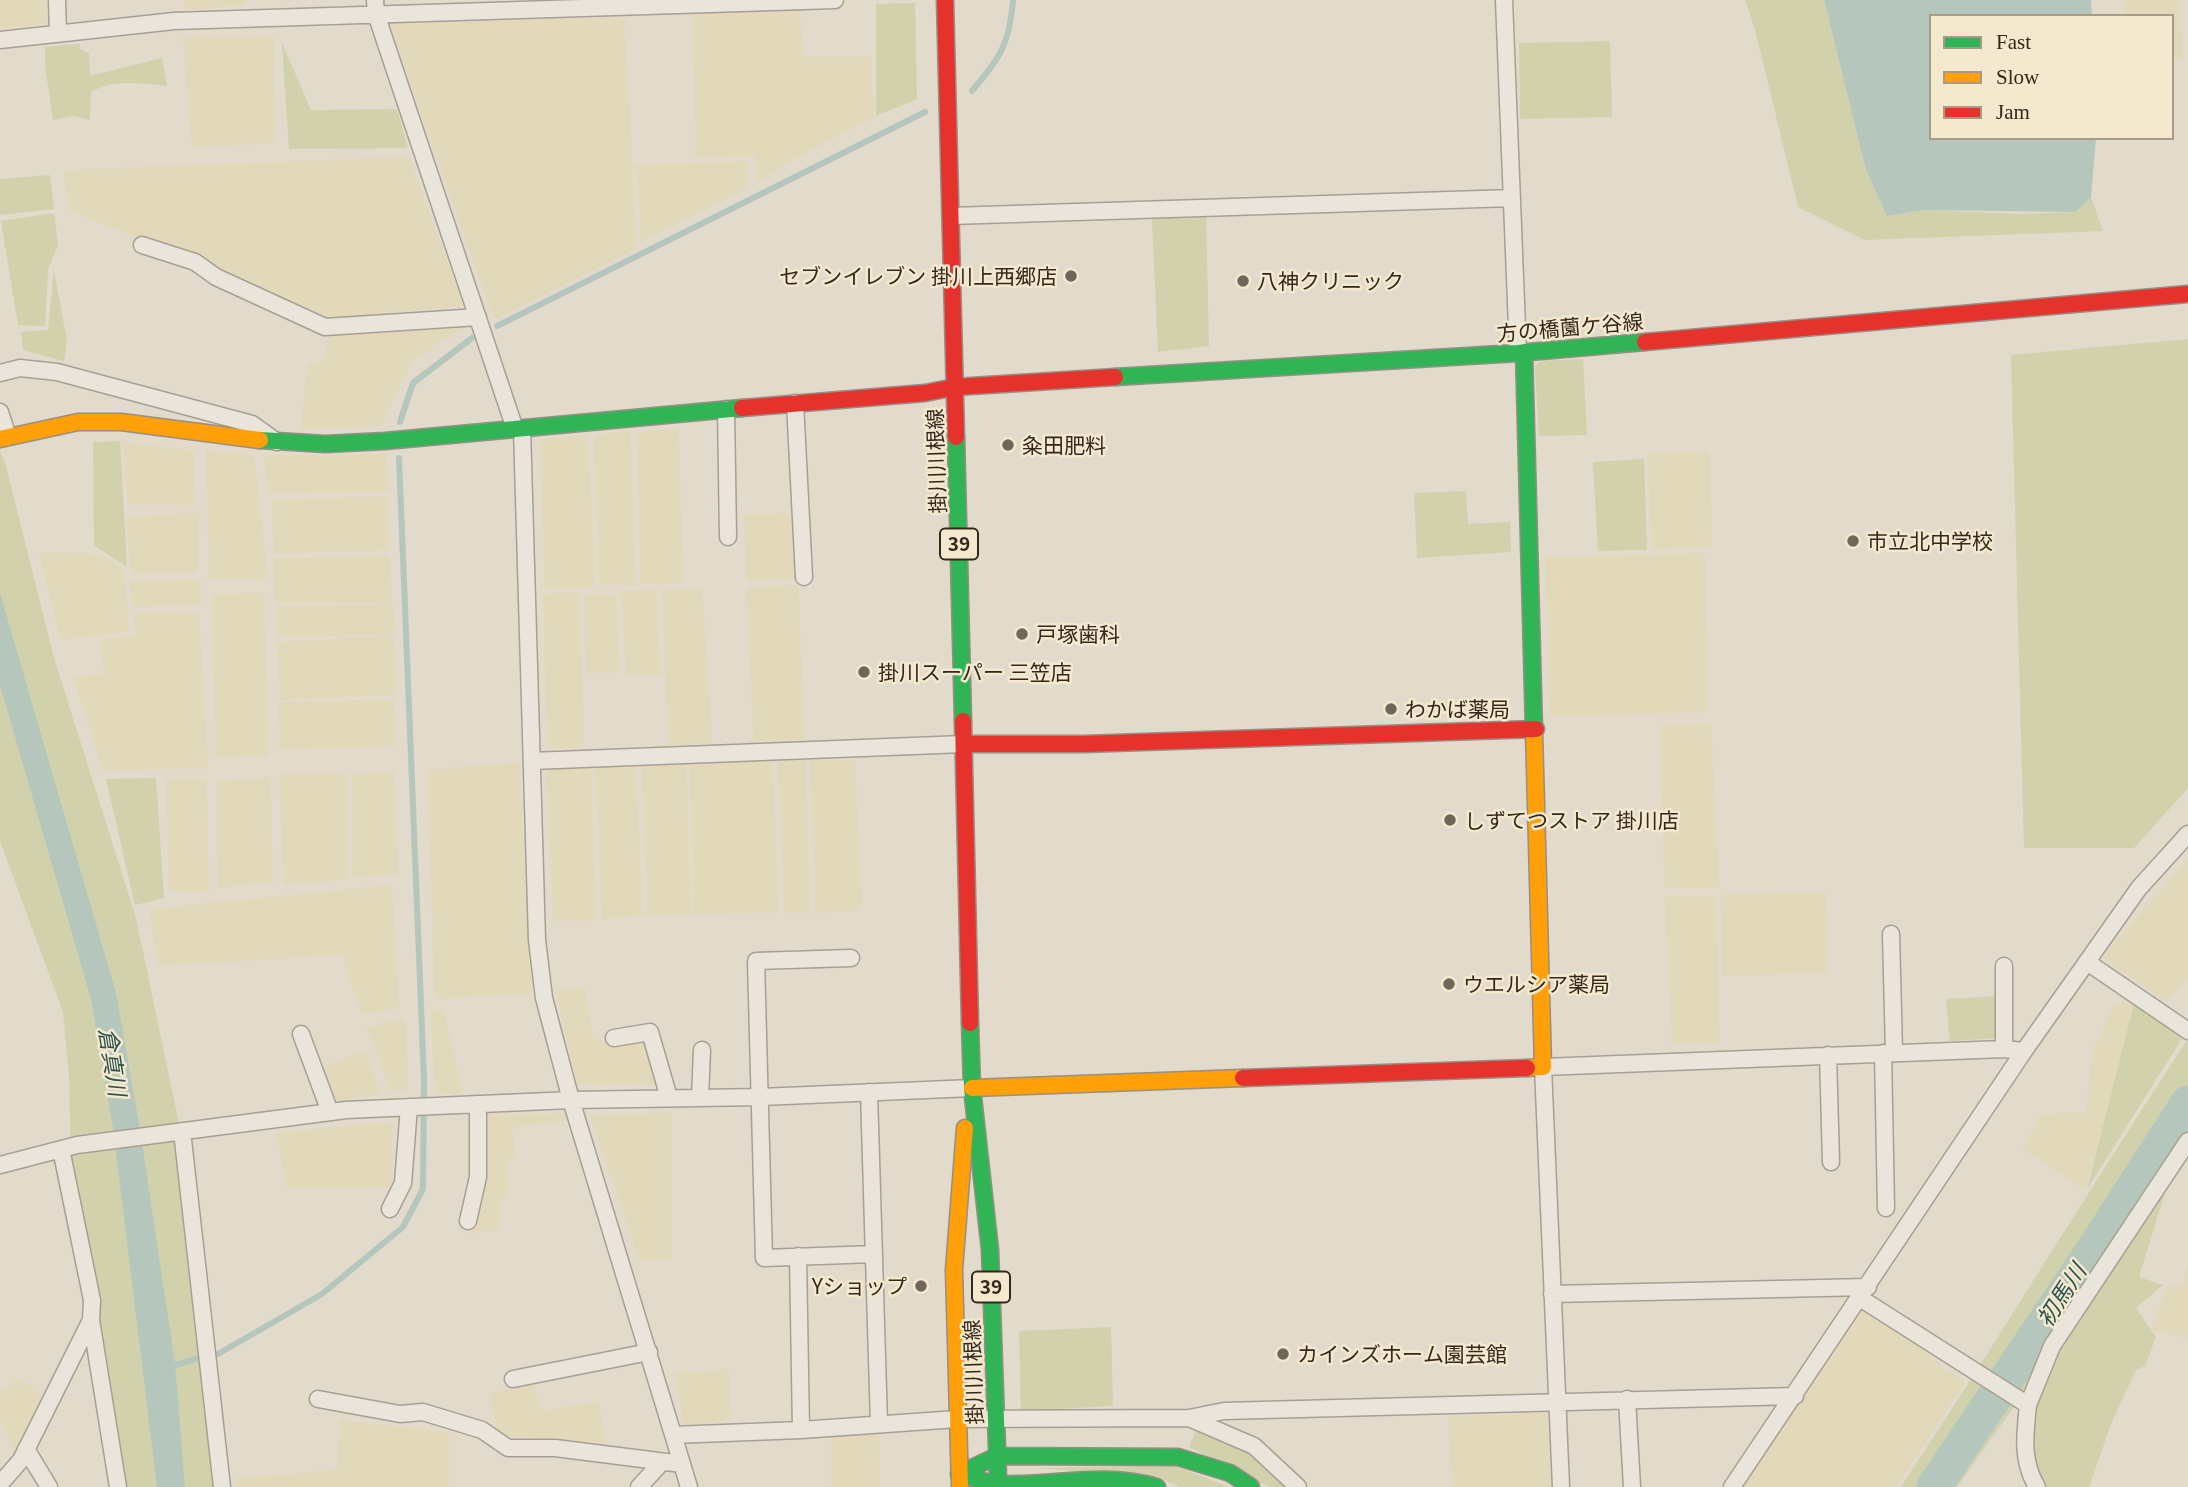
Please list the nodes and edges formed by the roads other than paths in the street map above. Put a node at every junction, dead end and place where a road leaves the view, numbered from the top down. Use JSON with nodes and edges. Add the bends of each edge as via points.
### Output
{"nodes":[{"id":1,"x":57,"y":0,"type":"edge"},
{"id":2,"x":835,"y":0,"type":"edge"},
{"id":3,"x":945,"y":0,"type":"edge"},
{"id":4,"x":1504,"y":0,"type":"edge"},
{"id":5,"x":375,"y":7,"type":"edge"},
{"id":6,"x":58,"y":34,"type":"junction"},
{"id":7,"x":0,"y":40,"type":"edge"},
{"id":8,"x":1512,"y":198,"type":"junction"},
{"id":9,"x":951,"y":216,"type":"junction"},
{"id":10,"x":142,"y":245,"type":"dead end"},
{"id":11,"x":2188,"y":295,"type":"edge"},
{"id":12,"x":478,"y":317,"type":"junction"},
{"id":13,"x":1521,"y":353,"type":"junction"},
{"id":14,"x":0,"y":373,"type":"edge"},
{"id":15,"x":955,"y":387,"type":"junction"},
{"id":16,"x":795,"y":402,"type":"junction"},
{"id":17,"x":726,"y":409,"type":"junction"},
{"id":18,"x":0,"y":412,"type":"edge"},
{"id":19,"x":519,"y":429,"type":"junction"},
{"id":20,"x":4,"y":438,"type":"edge"},
{"id":21,"x":277,"y":442,"type":"junction"},
{"id":22,"x":728,"y":537,"type":"dead end"},
{"id":23,"x":804,"y":577,"type":"dead end"},
{"id":24,"x":1536,"y":729,"type":"junction"},
{"id":25,"x":964,"y":744,"type":"junction"},
{"id":26,"x":532,"y":761,"type":"junction"},
{"id":27,"x":2188,"y":834,"type":"edge"},
{"id":28,"x":1891,"y":934,"type":"dead end"},
{"id":29,"x":851,"y":958,"type":"dead end"},
{"id":30,"x":2087,"y":962,"type":"junction"},
{"id":31,"x":2004,"y":965,"type":"dead end"},
{"id":32,"x":2188,"y":1031,"type":"edge"},
{"id":33,"x":300,"y":1034,"type":"dead end"},
{"id":34,"x":614,"y":1038,"type":"dead end"},
{"id":35,"x":2004,"y":1049,"type":"junction"},
{"id":36,"x":702,"y":1050,"type":"dead end"},
{"id":37,"x":2024,"y":1051,"type":"junction"},
{"id":38,"x":1888,"y":1053,"type":"junction"},
{"id":39,"x":1829,"y":1055,"type":"junction"},
{"id":40,"x":1543,"y":1068,"type":"junction"},
{"id":41,"x":972,"y":1088,"type":"junction"},
{"id":42,"x":869,"y":1092,"type":"junction"},
{"id":43,"x":761,"y":1097,"type":"junction"},
{"id":44,"x":669,"y":1098,"type":"junction"},
{"id":45,"x":700,"y":1098,"type":"junction"},
{"id":46,"x":572,"y":1100,"type":"junction"},
{"id":47,"x":478,"y":1104,"type":"junction"},
{"id":48,"x":409,"y":1107,"type":"junction"},
{"id":49,"x":330,"y":1112,"type":"junction"},
{"id":50,"x":178,"y":1131,"type":"junction"},
{"id":51,"x":2188,"y":1141,"type":"edge"},
{"id":52,"x":69,"y":1147,"type":"junction"},
{"id":53,"x":1831,"y":1162,"type":"dead end"},
{"id":54,"x":0,"y":1165,"type":"edge"},
{"id":55,"x":1886,"y":1208,"type":"dead end"},
{"id":56,"x":390,"y":1209,"type":"dead end"},
{"id":57,"x":468,"y":1220,"type":"dead end"},
{"id":58,"x":874,"y":1254,"type":"junction"},
{"id":59,"x":798,"y":1256,"type":"junction"},
{"id":60,"x":1864,"y":1292,"type":"junction"},
{"id":61,"x":1552,"y":1294,"type":"junction"},
{"id":62,"x":91,"y":1320,"type":"junction"},
{"id":63,"x":649,"y":1352,"type":"junction"},
{"id":64,"x":513,"y":1379,"type":"dead end"},
{"id":65,"x":1795,"y":1396,"type":"junction"},
{"id":66,"x":318,"y":1399,"type":"dead end"},
{"id":67,"x":1627,"y":1399,"type":"junction"},
{"id":68,"x":1557,"y":1401,"type":"junction"},
{"id":69,"x":2022,"y":1402,"type":"junction"},
{"id":70,"x":1189,"y":1418,"type":"junction"},
{"id":71,"x":957,"y":1419,"type":"junction"},
{"id":72,"x":996,"y":1419,"type":"junction"},
{"id":73,"x":879,"y":1424,"type":"junction"},
{"id":74,"x":801,"y":1430,"type":"junction"},
{"id":75,"x":673,"y":1435,"type":"junction"},
{"id":76,"x":26,"y":1449,"type":"junction"},
{"id":77,"x":997,"y":1456,"type":"junction"},
{"id":78,"x":662,"y":1462,"type":"junction"},
{"id":79,"x":682,"y":1464,"type":"junction"},
{"id":80,"x":959,"y":1480,"type":"edge"},
{"id":81,"x":0,"y":1484,"type":"edge"},
{"id":82,"x":998,"y":1486,"type":"edge"},
{"id":83,"x":49,"y":1487,"type":"edge"},
{"id":84,"x":118,"y":1487,"type":"edge"},
{"id":85,"x":222,"y":1487,"type":"edge"},
{"id":86,"x":639,"y":1487,"type":"edge"},
{"id":87,"x":688,"y":1487,"type":"edge"},
{"id":88,"x":1157,"y":1487,"type":"edge"},
{"id":89,"x":1251,"y":1487,"type":"edge"},
{"id":90,"x":1298,"y":1487,"type":"edge"},
{"id":91,"x":1561,"y":1487,"type":"edge"},
{"id":92,"x":1632,"y":1487,"type":"edge"},
{"id":93,"x":1732,"y":1487,"type":"edge"},
{"id":94,"x":2037,"y":1487,"type":"edge"}],
"edges":[{"from":1,"to":6,"type":"street"},
{"from":2,"to":5,"type":"street"},
{"from":3,"to":9,"type":"main road","name":"掛川川根線","number":"39"},
{"from":4,"to":8,"type":"street"},
{"from":5,"to":6,"type":"street"},
{"from":5,"to":12,"type":"street"},
{"from":6,"to":7,"type":"street"},
{"from":8,"to":9,"type":"street"},
{"from":8,"to":13,"type":"street"},
{"from":9,"to":15,"type":"main road","name":"掛川川根線","number":"39"},
{"from":10,"to":12,"type":"street","via":[[195,262],[216,277],[325,327]]},
{"from":11,"to":13,"type":"main road","name":"方の橋薗ケ谷線"},
{"from":12,"to":19,"type":"street"},
{"from":13,"to":15,"type":"main road","name":"方の橋薗ケ谷線"},
{"from":13,"to":24,"type":"main road"},
{"from":14,"to":21,"type":"street","via":[[20,368],[57,372],[253,424]]},
{"from":15,"to":16,"type":"main road","name":"方の橋薗ケ谷線"},
{"from":15,"to":25,"type":"main road","name":"掛川川根線","number":"39"},
{"from":16,"to":17,"type":"main road","name":"方の橋薗ケ谷線"},
{"from":16,"to":23,"type":"street"},
{"from":17,"to":19,"type":"main road","name":"方の橋薗ケ谷線"},
{"from":17,"to":22,"type":"street"},
{"from":18,"to":20,"type":"street"},
{"from":19,"to":21,"type":"main road","name":"方の橋薗ケ谷線","via":[[325,444]]},
{"from":19,"to":26,"type":"street"},
{"from":20,"to":21,"type":"main road","name":"方の橋薗ケ谷線","via":[[78,422],[121,422]]},
{"from":24,"to":25,"type":"main road"},
{"from":24,"to":40,"type":"main road"},
{"from":25,"to":26,"type":"street"},
{"from":25,"to":41,"type":"main road","name":"掛川川根線","number":"39"},
{"from":26,"to":46,"type":"street","via":[[537,940],[544,998]]},
{"from":27,"to":30,"type":"street","via":[[2140,888]]},
{"from":28,"to":38,"type":"street"},
{"from":29,"to":43,"type":"street","via":[[756,961]]},
{"from":30,"to":32,"type":"street"},
{"from":30,"to":37,"type":"street"},
{"from":31,"to":35,"type":"street"},
{"from":33,"to":49,"type":"street"},
{"from":34,"to":44,"type":"street","via":[[650,1032]]},
{"from":35,"to":37,"type":"street"},
{"from":35,"to":38,"type":"street"},
{"from":36,"to":45,"type":"street"},
{"from":37,"to":60,"type":"street"},
{"from":38,"to":39,"type":"street"},
{"from":38,"to":55,"type":"street"},
{"from":39,"to":40,"type":"street"},
{"from":39,"to":53,"type":"street"},
{"from":40,"to":41,"type":"main road"},
{"from":40,"to":61,"type":"street"},
{"from":41,"to":42,"type":"street"},
{"from":41,"to":71,"type":"main road","name":"掛川川根線","number":"39","via":[[954,1270]]},
{"from":41,"to":72,"type":"main road","name":"掛川川根線","number":"39","via":[[989,1250]]},
{"from":42,"to":43,"type":"street"},
{"from":42,"to":58,"type":"street"},
{"from":43,"to":45,"type":"street"},
{"from":43,"to":59,"type":"street","via":[[764,1258]]},
{"from":44,"to":45,"type":"street"},
{"from":44,"to":46,"type":"street"},
{"from":46,"to":47,"type":"street"},
{"from":46,"to":63,"type":"street"},
{"from":47,"to":48,"type":"street"},
{"from":47,"to":57,"type":"street","via":[[478,1177]]},
{"from":48,"to":49,"type":"street"},
{"from":48,"to":56,"type":"street","via":[[403,1183]]},
{"from":49,"to":50,"type":"street"},
{"from":50,"to":52,"type":"street"},
{"from":50,"to":85,"type":"street"},
{"from":51,"to":69,"type":"street","via":[[2052,1346]]},
{"from":52,"to":54,"type":"street"},
{"from":52,"to":62,"type":"street","via":[[92,1300]]},
{"from":58,"to":59,"type":"street"},
{"from":58,"to":73,"type":"street"},
{"from":59,"to":74,"type":"street"},
{"from":60,"to":61,"type":"street"},
{"from":60,"to":65,"type":"street"},
{"from":60,"to":69,"type":"street"},
{"from":61,"to":68,"type":"street"},
{"from":62,"to":76,"type":"street"},
{"from":62,"to":84,"type":"street"},
{"from":63,"to":64,"type":"street"},
{"from":63,"to":75,"type":"street"},
{"from":65,"to":67,"type":"street"},
{"from":65,"to":93,"type":"street"},
{"from":66,"to":78,"type":"street","via":[[400,1414],[423,1412],[482,1430],[508,1448],[555,1448]]},
{"from":67,"to":68,"type":"street"},
{"from":67,"to":92,"type":"street"},
{"from":68,"to":70,"type":"street","via":[[1224,1411]]},
{"from":68,"to":91,"type":"street"},
{"from":69,"to":94,"type":"street","via":[[2024,1450]]},
{"from":70,"to":72,"type":"street"},
{"from":70,"to":90,"type":"street","via":[[1254,1446]]},
{"from":71,"to":72,"type":"street"},
{"from":71,"to":73,"type":"street"},
{"from":71,"to":80,"type":"main road","name":"掛川川根線","number":"39"},
{"from":72,"to":77,"type":"main road","name":"掛川川根線","number":"39"},
{"from":73,"to":74,"type":"street"},
{"from":74,"to":75,"type":"street"},
{"from":75,"to":79,"type":"street"},
{"from":76,"to":81,"type":"street"},
{"from":76,"to":83,"type":"street"},
{"from":77,"to":80,"type":"main road"},
{"from":77,"to":82,"type":"main road","name":"掛川川根線","number":"39"},
{"from":77,"to":89,"type":"main road","via":[[1178,1457],[1230,1473]]},
{"from":78,"to":79,"type":"street"},
{"from":78,"to":86,"type":"street"},
{"from":79,"to":87,"type":"street"},
{"from":80,"to":82,"type":"main road"},
{"from":82,"to":88,"type":"main road","via":[[1101,1480]]}]}
